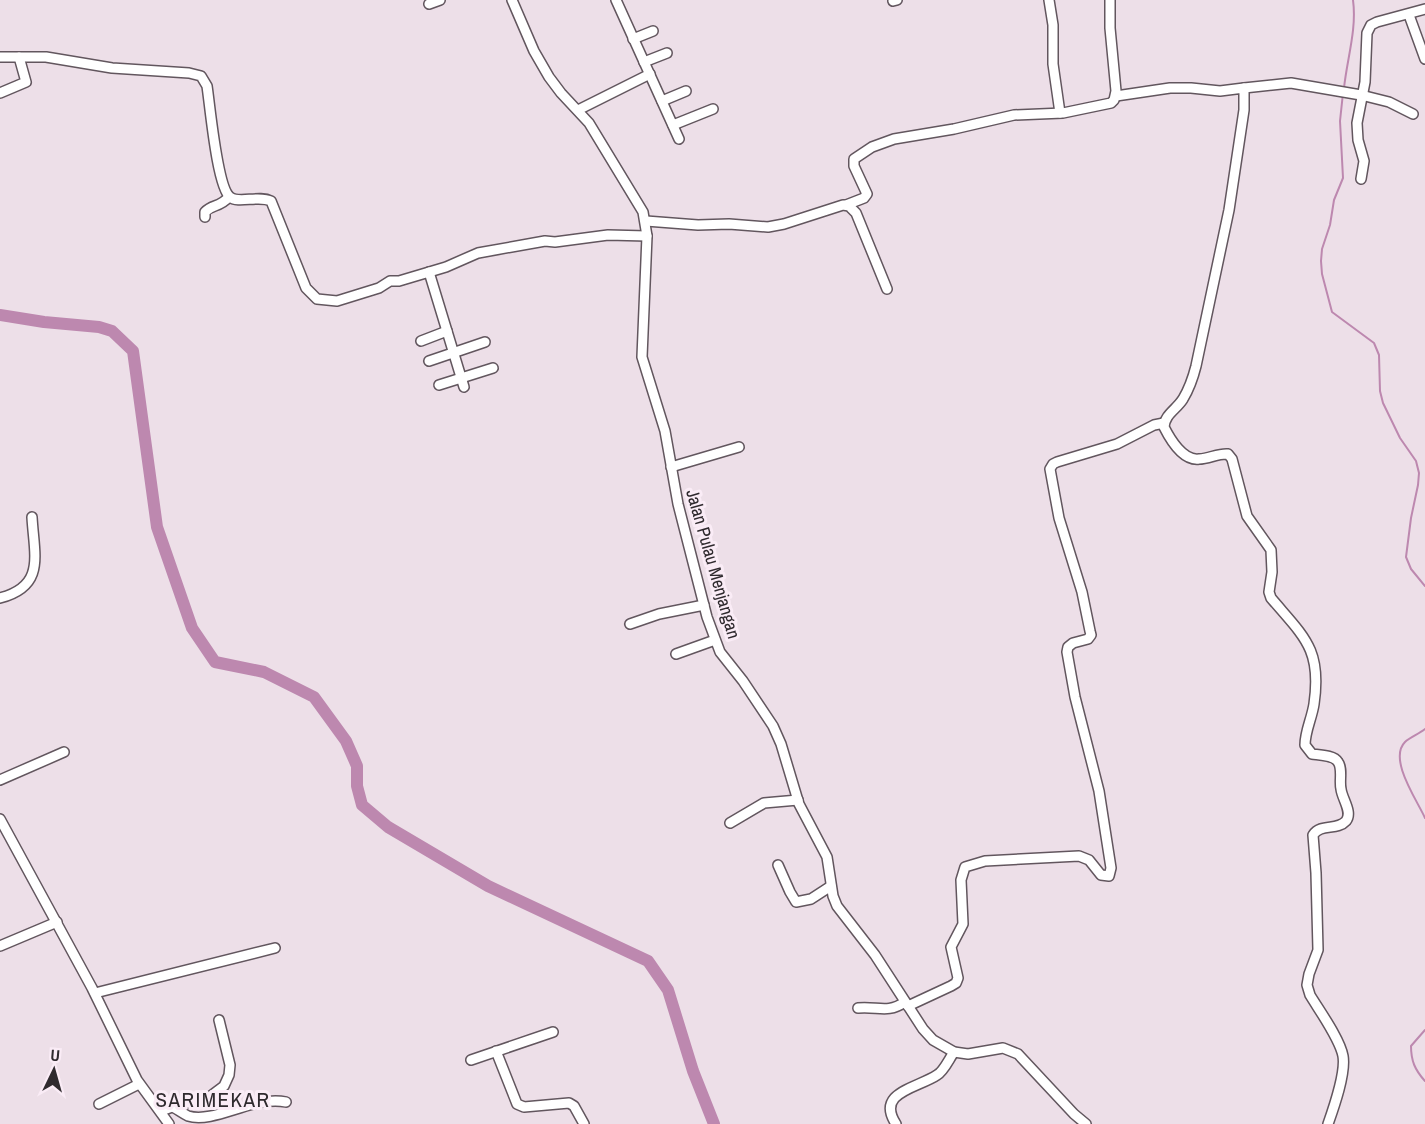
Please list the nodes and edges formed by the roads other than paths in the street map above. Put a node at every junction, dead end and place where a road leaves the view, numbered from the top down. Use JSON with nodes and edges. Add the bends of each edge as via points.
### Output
{"nodes":[{"id":1,"x":440,"y":0,"type":"edge"},
{"id":2,"x":616,"y":0,"type":"edge"},
{"id":3,"x":1049,"y":0,"type":"edge"},
{"id":4,"x":1110,"y":0,"type":"edge"},
{"id":5,"x":516,"y":1,"type":"edge"},
{"id":6,"x":429,"y":4,"type":"dead end"},
{"id":7,"x":1425,"y":9,"type":"edge"},
{"id":8,"x":1409,"y":15,"type":"junction"},
{"id":9,"x":653,"y":31,"type":"dead end"},
{"id":10,"x":633,"y":39,"type":"junction"},
{"id":11,"x":667,"y":53,"type":"dead end"},
{"id":12,"x":0,"y":57,"type":"edge"},
{"id":13,"x":19,"y":57,"type":"junction"},
{"id":14,"x":1425,"y":59,"type":"edge"},
{"id":15,"x":644,"y":62,"type":"junction"},
{"id":16,"x":650,"y":74,"type":"junction"},
{"id":17,"x":1244,"y":88,"type":"junction"},
{"id":18,"x":686,"y":91,"type":"dead end"},
{"id":19,"x":0,"y":93,"type":"edge"},
{"id":20,"x":1361,"y":95,"type":"junction"},
{"id":21,"x":1116,"y":96,"type":"junction"},
{"id":22,"x":662,"y":101,"type":"junction"},
{"id":23,"x":713,"y":109,"type":"dead end"},
{"id":24,"x":578,"y":110,"type":"junction"},
{"id":25,"x":1060,"y":113,"type":"junction"},
{"id":26,"x":1413,"y":114,"type":"dead end"},
{"id":27,"x":673,"y":125,"type":"junction"},
{"id":28,"x":679,"y":139,"type":"dead end"},
{"id":29,"x":1361,"y":179,"type":"dead end"},
{"id":30,"x":229,"y":197,"type":"junction"},
{"id":31,"x":846,"y":205,"type":"junction"},
{"id":32,"x":205,"y":217,"type":"dead end"},
{"id":33,"x":646,"y":221,"type":"junction"},
{"id":34,"x":647,"y":236,"type":"junction"},
{"id":35,"x":429,"y":272,"type":"junction"},
{"id":36,"x":887,"y":289,"type":"dead end"},
{"id":37,"x":447,"y":331,"type":"junction"},
{"id":38,"x":421,"y":340,"type":"dead end"},
{"id":39,"x":485,"y":342,"type":"dead end"},
{"id":40,"x":453,"y":353,"type":"junction"},
{"id":41,"x":429,"y":361,"type":"dead end"},
{"id":42,"x":493,"y":368,"type":"dead end"},
{"id":43,"x":462,"y":383,"type":"junction"},
{"id":44,"x":439,"y":385,"type":"dead end"},
{"id":45,"x":1164,"y":423,"type":"junction"},
{"id":46,"x":739,"y":447,"type":"dead end"},
{"id":47,"x":671,"y":468,"type":"junction"},
{"id":48,"x":32,"y":518,"type":"dead end"},
{"id":49,"x":0,"y":598,"type":"edge"},
{"id":50,"x":704,"y":605,"type":"junction"},
{"id":51,"x":630,"y":624,"type":"dead end"},
{"id":52,"x":715,"y":640,"type":"junction"},
{"id":53,"x":676,"y":654,"type":"dead end"},
{"id":54,"x":64,"y":752,"type":"dead end"},
{"id":55,"x":0,"y":780,"type":"edge"},
{"id":56,"x":798,"y":800,"type":"junction"},
{"id":57,"x":0,"y":819,"type":"edge"},
{"id":58,"x":730,"y":823,"type":"dead end"},
{"id":59,"x":778,"y":866,"type":"dead end"},
{"id":60,"x":831,"y":886,"type":"junction"},
{"id":61,"x":57,"y":922,"type":"junction"},
{"id":62,"x":0,"y":946,"type":"edge"},
{"id":63,"x":275,"y":948,"type":"dead end"},
{"id":64,"x":95,"y":993,"type":"junction"},
{"id":65,"x":907,"y":1004,"type":"junction"},
{"id":66,"x":858,"y":1008,"type":"dead end"},
{"id":67,"x":219,"y":1020,"type":"dead end"},
{"id":68,"x":553,"y":1032,"type":"dead end"},
{"id":69,"x":496,"y":1051,"type":"junction"},
{"id":70,"x":954,"y":1052,"type":"junction"},
{"id":71,"x":471,"y":1060,"type":"dead end"},
{"id":72,"x":139,"y":1084,"type":"junction"},
{"id":73,"x":286,"y":1102,"type":"dead end"},
{"id":74,"x":99,"y":1104,"type":"dead end"},
{"id":75,"x":171,"y":1106,"type":"junction"},
{"id":76,"x":161,"y":1111,"type":"junction"},
{"id":77,"x":169,"y":1124,"type":"edge"},
{"id":78,"x":584,"y":1124,"type":"edge"},
{"id":79,"x":896,"y":1124,"type":"edge"},
{"id":80,"x":1086,"y":1124,"type":"edge"},
{"id":81,"x":1328,"y":1124,"type":"edge"}],
"edges":[{"from":1,"to":6,"type":"street"},
{"from":2,"to":10,"type":"street"},
{"from":3,"to":25,"type":"street"},
{"from":4,"to":21,"type":"street"},
{"from":5,"to":24,"type":"street","name":"Jalan Pulau Menjangan","via":[[539,61],[555,86]]},
{"from":7,"to":8,"type":"street"},
{"from":8,"to":14,"type":"street"},
{"from":8,"to":20,"type":"street","via":[[1377,22],[1369,28]]},
{"from":9,"to":10,"type":"street"},
{"from":10,"to":15,"type":"street"},
{"from":11,"to":15,"type":"street"},
{"from":12,"to":13,"type":"street"},
{"from":13,"to":19,"type":"street","via":[[26,82]]},
{"from":13,"to":30,"type":"street","via":[[201,76],[207,86],[220,175]]},
{"from":15,"to":16,"type":"street"},
{"from":16,"to":22,"type":"street"},
{"from":16,"to":24,"type":"street"},
{"from":17,"to":20,"type":"street","via":[[1291,83]]},
{"from":17,"to":21,"type":"street","via":[[1170,88]]},
{"from":17,"to":45,"type":"street","via":[[1224,238],[1196,366],[1183,399]]},
{"from":18,"to":22,"type":"street"},
{"from":20,"to":26,"type":"street","via":[[1389,102]]},
{"from":20,"to":29,"type":"street","via":[[1357,134],[1364,161]]},
{"from":21,"to":25,"type":"street","via":[[1111,103]]},
{"from":22,"to":27,"type":"street"},
{"from":23,"to":27,"type":"street"},
{"from":24,"to":33,"type":"street","name":"Jalan Pulau Menjangan","via":[[640,205]]},
{"from":25,"to":31,"type":"street","via":[[1014,115],[879,144],[854,159],[867,194]]},
{"from":27,"to":28,"type":"street"},
{"from":30,"to":32,"type":"street","via":[[220,206],[207,209]]},
{"from":30,"to":35,"type":"street","via":[[271,201],[303,282],[317,299],[337,301],[387,282]]},
{"from":31,"to":33,"type":"street","via":[[768,227]]},
{"from":31,"to":36,"type":"street","via":[[856,213]]},
{"from":33,"to":34,"type":"street","name":"Jalan Pulau Menjangan"},
{"from":34,"to":35,"type":"street","via":[[541,241],[478,253]]},
{"from":34,"to":47,"type":"street","name":"Jalan Pulau Menjangan","via":[[642,357],[665,431]]},
{"from":35,"to":37,"type":"street"},
{"from":37,"to":38,"type":"street"},
{"from":37,"to":40,"type":"street"},
{"from":39,"to":40,"type":"street"},
{"from":40,"to":41,"type":"street"},
{"from":40,"to":43,"type":"street"},
{"from":42,"to":43,"type":"street"},
{"from":43,"to":44,"type":"street"},
{"from":45,"to":65,"type":"street","via":[[1117,444],[1057,462],[1050,469],[1059,518],[1091,635],[1073,643],[1067,652],[1098,791],[1111,868],[1109,876],[1101,875],[1089,860],[1070,856],[985,861],[965,867],[961,880],[963,924],[951,947],[956,983]]},
{"from":45,"to":81,"type":"street","via":[[1167,433],[1185,454],[1199,459],[1222,453],[1232,459],[1247,516],[1271,550],[1271,598],[1303,635],[1313,654],[1314,701],[1305,744],[1312,754],[1331,757],[1339,764],[1348,817],[1337,826],[1318,829],[1313,835],[1318,950],[1307,985],[1343,1058]]},
{"from":46,"to":47,"type":"street"},
{"from":47,"to":50,"type":"street","name":"Jalan Pulau Menjangan"},
{"from":48,"to":49,"type":"street","via":[[33,574],[24,586]]},
{"from":50,"to":51,"type":"street"},
{"from":50,"to":52,"type":"street","name":"Jalan Pulau Menjangan"},
{"from":52,"to":53,"type":"street"},
{"from":52,"to":56,"type":"street","name":"Jalan Pulau Menjangan","via":[[773,726]]},
{"from":54,"to":55,"type":"street"},
{"from":56,"to":58,"type":"street","via":[[764,803]]},
{"from":56,"to":60,"type":"street","name":"Jalan Pulau Menjangan","via":[[824,849]]},
{"from":57,"to":61,"type":"street"},
{"from":59,"to":60,"type":"street","via":[[796,902],[811,899]]},
{"from":60,"to":65,"type":"street","name":"Jalan Pulau Menjangan","via":[[837,906]]},
{"from":61,"to":62,"type":"street"},
{"from":61,"to":64,"type":"street"},
{"from":63,"to":64,"type":"street"},
{"from":64,"to":72,"type":"street"},
{"from":65,"to":66,"type":"street","via":[[883,1010]]},
{"from":65,"to":70,"type":"street","name":"Jalan Pulau Menjangan","via":[[923,1029]]},
{"from":67,"to":75,"type":"street","via":[[230,1065],[227,1081],[204,1101]]},
{"from":68,"to":69,"type":"street"},
{"from":69,"to":71,"type":"street"},
{"from":69,"to":78,"type":"street","via":[[517,1104],[524,1107],[569,1102]]},
{"from":70,"to":79,"type":"street","via":[[940,1073],[895,1096],[890,1105]]},
{"from":70,"to":80,"type":"street","via":[[1010,1049]]},
{"from":72,"to":74,"type":"street"},
{"from":72,"to":76,"type":"street"},
{"from":73,"to":75,"type":"street","via":[[266,1101],[201,1117],[188,1116]]},
{"from":75,"to":76,"type":"street"},
{"from":76,"to":77,"type":"street"}]}
